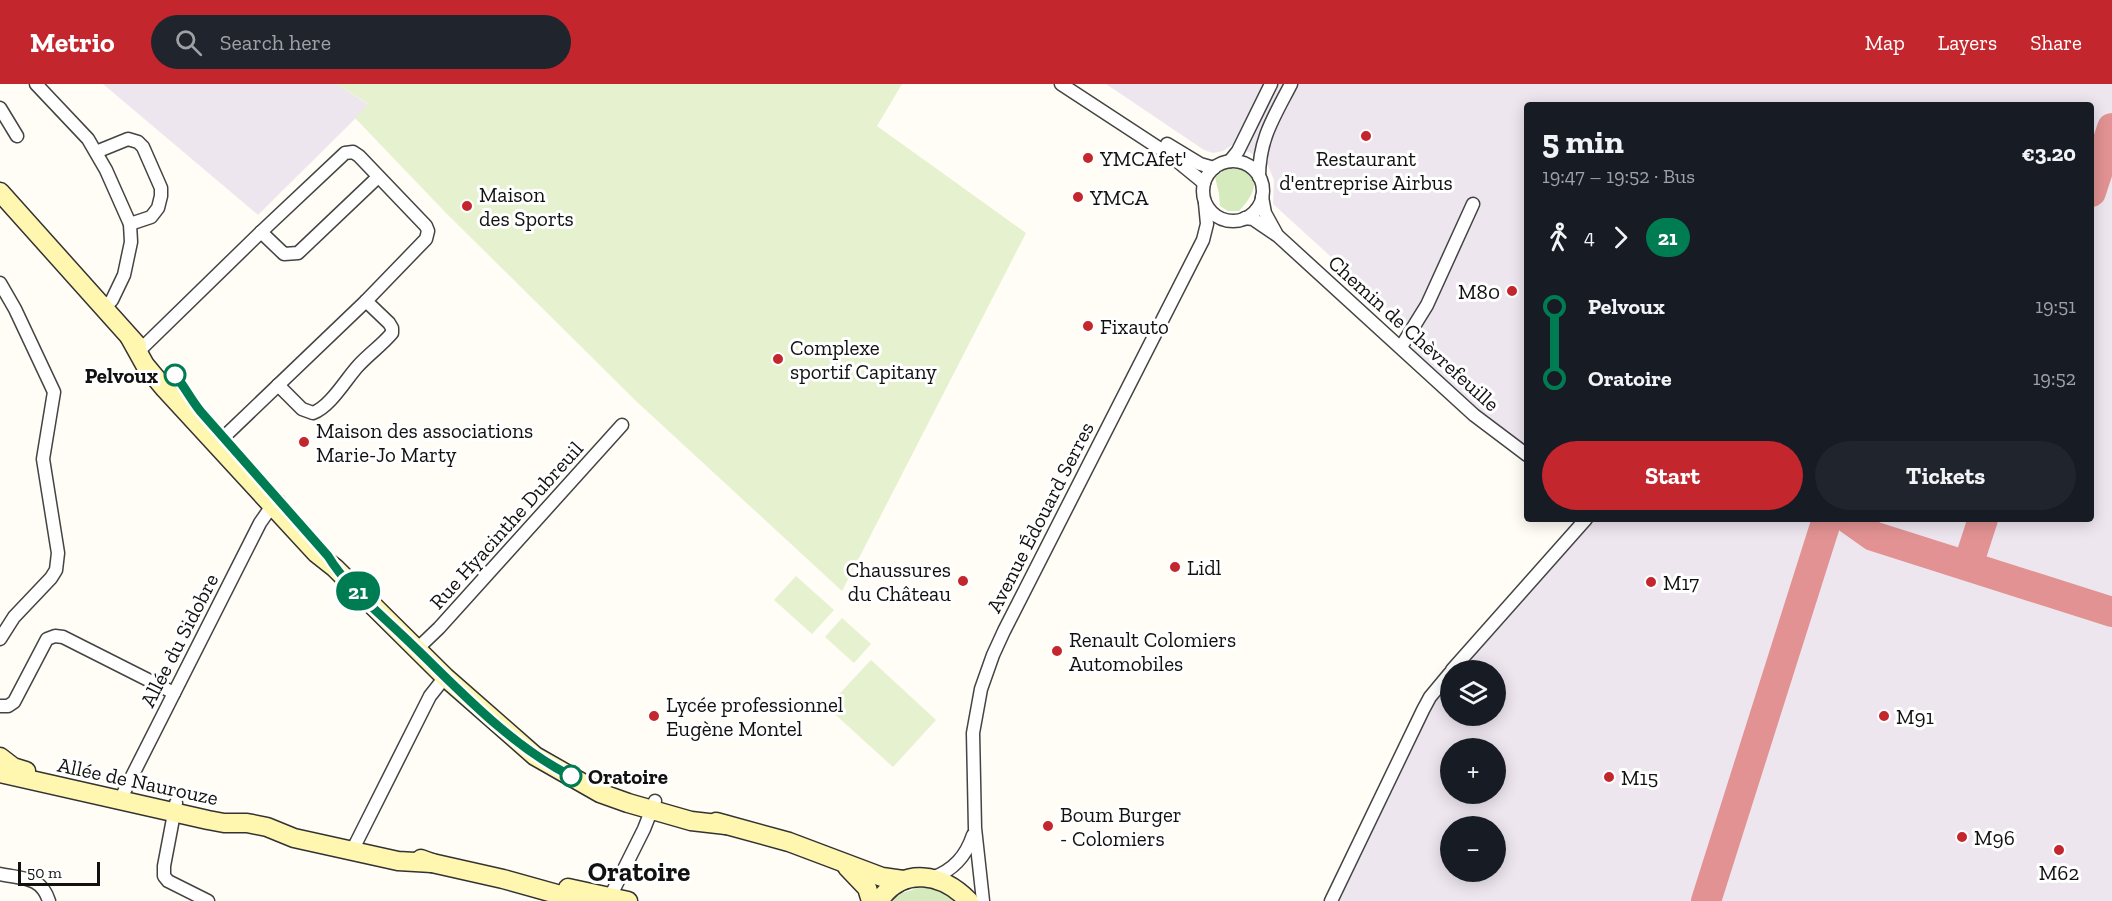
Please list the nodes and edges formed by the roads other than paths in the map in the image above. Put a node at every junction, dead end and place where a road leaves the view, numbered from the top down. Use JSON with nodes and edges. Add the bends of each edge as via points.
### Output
{"nodes":[{"id":1,"x":36,"y":84,"type":"edge"},
{"id":2,"x":1061,"y":84,"type":"edge"},
{"id":3,"x":1075,"y":84,"type":"edge"},
{"id":4,"x":1271,"y":84,"type":"edge"},
{"id":5,"x":1291,"y":84,"type":"edge"},
{"id":6,"x":0,"y":108,"type":"edge"},
{"id":7,"x":18,"y":136,"type":"dead end"},
{"id":8,"x":96,"y":152,"type":"junction"},
{"id":9,"x":1230,"y":162,"type":"junction"},
{"id":10,"x":1214,"y":168,"type":"junction"},
{"id":11,"x":378,"y":177,"type":"junction"},
{"id":12,"x":1259,"y":177,"type":"junction"},
{"id":13,"x":1204,"y":183,"type":"junction"},
{"id":14,"x":0,"y":192,"type":"edge"},
{"id":15,"x":1262,"y":197,"type":"junction"},
{"id":16,"x":1205,"y":203,"type":"junction"},
{"id":17,"x":1473,"y":203,"type":"dead end"},
{"id":18,"x":1245,"y":218,"type":"junction"},
{"id":19,"x":1229,"y":221,"type":"junction"},
{"id":20,"x":130,"y":224,"type":"junction"},
{"id":21,"x":261,"y":232,"type":"junction"},
{"id":22,"x":1278,"y":236,"type":"junction"},
{"id":23,"x":1203,"y":240,"type":"junction"},
{"id":24,"x":0,"y":283,"type":"edge"},
{"id":25,"x":366,"y":301,"type":"junction"},
{"id":26,"x":103,"y":309,"type":"junction"},
{"id":27,"x":135,"y":343,"type":"junction"},
{"id":28,"x":1401,"y":347,"type":"junction"},
{"id":29,"x":278,"y":385,"type":"junction"},
{"id":30,"x":622,"y":425,"type":"dead end"},
{"id":31,"x":218,"y":439,"type":"junction"},
{"id":32,"x":1524,"y":453,"type":"edge"},
{"id":33,"x":276,"y":503,"type":"junction"},
{"id":34,"x":1583,"y":522,"type":"edge"},
{"id":35,"x":2,"y":632,"type":"edge"},
{"id":36,"x":417,"y":649,"type":"junction"},
{"id":37,"x":1462,"y":660,"type":"edge"},
{"id":38,"x":445,"y":677,"type":"junction"},
{"id":39,"x":1440,"y":686,"type":"edge"},
{"id":40,"x":174,"y":693,"type":"junction"},
{"id":41,"x":0,"y":706,"type":"edge"},
{"id":42,"x":0,"y":757,"type":"edge"},
{"id":43,"x":0,"y":773,"type":"edge"},
{"id":44,"x":122,"y":796,"type":"junction"},
{"id":45,"x":653,"y":806,"type":"junction"},
{"id":46,"x":175,"y":808,"type":"junction"},
{"id":47,"x":975,"y":828,"type":"junction"},
{"id":48,"x":355,"y":847,"type":"junction"},
{"id":49,"x":844,"y":863,"type":"junction"},
{"id":50,"x":979,"y":868,"type":"junction"},
{"id":51,"x":951,"y":869,"type":"junction"},
{"id":52,"x":0,"y":873,"type":"edge"},
{"id":53,"x":932,"y":878,"type":"junction"},
{"id":54,"x":503,"y":879,"type":"junction"},
{"id":55,"x":903,"y":880,"type":"junction"},
{"id":56,"x":607,"y":899,"type":"edge"},
{"id":57,"x":50,"y":901,"type":"edge"},
{"id":58,"x":208,"y":901,"type":"edge"},
{"id":59,"x":582,"y":901,"type":"edge"},
{"id":60,"x":628,"y":901,"type":"edge"},
{"id":61,"x":872,"y":901,"type":"edge"},
{"id":62,"x":879,"y":901,"type":"edge"},
{"id":63,"x":969,"y":901,"type":"edge"},
{"id":64,"x":983,"y":901,"type":"edge"},
{"id":65,"x":1331,"y":901,"type":"edge"}],
"edges":[{"from":1,"to":8,"type":"street","via":[[79,128]]},
{"from":2,"to":13,"type":"street","via":[[1171,156]]},
{"from":3,"to":10,"type":"street","via":[[1166,144]]},
{"from":4,"to":9,"type":"street"},
{"from":5,"to":12,"type":"street","via":[[1264,137]]},
{"from":6,"to":7,"type":"street"},
{"from":8,"to":20,"type":"street"},
{"from":8,"to":20,"type":"street","via":[[128,139],[145,150],[161,188],[161,200],[151,217]]},
{"from":9,"to":10,"type":"street"},
{"from":9,"to":12,"type":"street","via":[[1245,164]]},
{"from":10,"to":13,"type":"street"},
{"from":11,"to":21,"type":"street","via":[[298,253],[285,254]]},
{"from":11,"to":21,"type":"street","via":[[357,155],[345,153]]},
{"from":11,"to":25,"type":"street","via":[[424,224],[428,233]]},
{"from":12,"to":15,"type":"street"},
{"from":13,"to":16,"type":"street"},
{"from":14,"to":26,"type":"main road"},
{"from":15,"to":18,"type":"street","via":[[1254,212]]},
{"from":15,"to":22,"type":"street","name":"Chemin de Chèvrefeuille","via":[[1265,213]]},
{"from":16,"to":19,"type":"street","via":[[1211,212]]},
{"from":16,"to":23,"type":"street","name":"Avenue Édouard Serres","via":[[1207,224]]},
{"from":17,"to":28,"type":"street","via":[[1427,305]]},
{"from":18,"to":19,"type":"street"},
{"from":18,"to":22,"type":"street","name":"Chemin de Chèvrefeuille"},
{"from":19,"to":23,"type":"street","name":"Avenue Édouard Serres"},
{"from":20,"to":26,"type":"street","via":[[131,242],[124,275]]},
{"from":21,"to":27,"type":"street"},
{"from":22,"to":28,"type":"street","name":"Chemin de Chèvrefeuille"},
{"from":23,"to":47,"type":"street","name":"Avenue Édouard Serres","via":[[993,655],[980,692],[974,733]]},
{"from":24,"to":35,"type":"street","via":[[54,392],[43,459],[58,553],[51,578]]},
{"from":25,"to":29,"type":"street"},
{"from":25,"to":29,"type":"street","via":[[389,323],[392,333],[320,409],[313,413],[305,410]]},
{"from":26,"to":27,"type":"main road"},
{"from":27,"to":31,"type":"main road","via":[[192,401]]},
{"from":28,"to":32,"type":"street","name":"Chemin de Chèvrefeuille","via":[[1474,415]]},
{"from":29,"to":31,"type":"street"},
{"from":30,"to":36,"type":"street","name":"Rue Hyacinthe Dubreuil"},
{"from":31,"to":33,"type":"main road"},
{"from":33,"to":36,"type":"main road"},
{"from":33,"to":40,"type":"street","name":"Allée du Sidobre","via":[[260,523]]},
{"from":34,"to":37,"type":"street"},
{"from":36,"to":38,"type":"main road"},
{"from":38,"to":45,"type":"main road","via":[[535,756],[583,782]]},
{"from":38,"to":48,"type":"street","via":[[430,696]]},
{"from":39,"to":65,"type":"street","via":[[1427,702]]},
{"from":40,"to":41,"type":"street","via":[[55,636],[47,639],[14,702]]},
{"from":40,"to":44,"type":"street","name":"Allée du Sidobre"},
{"from":42,"to":44,"type":"main road","via":[[20,770]]},
{"from":43,"to":44,"type":"main road","name":"Allée de Naurouze"},
{"from":44,"to":46,"type":"main road"},
{"from":45,"to":49,"type":"main road","via":[[692,821],[726,825],[789,842]]},
{"from":45,"to":56,"type":"street"},
{"from":46,"to":48,"type":"main road","via":[[222,812],[294,838]]},
{"from":46,"to":58,"type":"street","via":[[164,876]]},
{"from":47,"to":50,"type":"street","name":"Avenue Édouard Serres"},
{"from":47,"to":51,"type":"street","name":"Avenue Édouard Serres","via":[[968,848]]},
{"from":48,"to":54,"type":"main road","via":[[399,861]]},
{"from":49,"to":55,"type":"main road"},
{"from":49,"to":61,"type":"main road","via":[[867,888]]},
{"from":50,"to":51,"type":"street","name":"Avenue Édouard Serres"},
{"from":50,"to":64,"type":"street","name":"Avenue Édouard Serres"},
{"from":51,"to":53,"type":"street","name":"Avenue Édouard Serres"},
{"from":52,"to":57,"type":"street","via":[[40,884]]},
{"from":53,"to":55,"type":"main road"},
{"from":53,"to":63,"type":"main road","via":[[952,886]]},
{"from":54,"to":56,"type":"main road","via":[[568,888]]},
{"from":54,"to":59,"type":"main road"},
{"from":55,"to":62,"type":"main road"},
{"from":56,"to":60,"type":"main road"}]}
